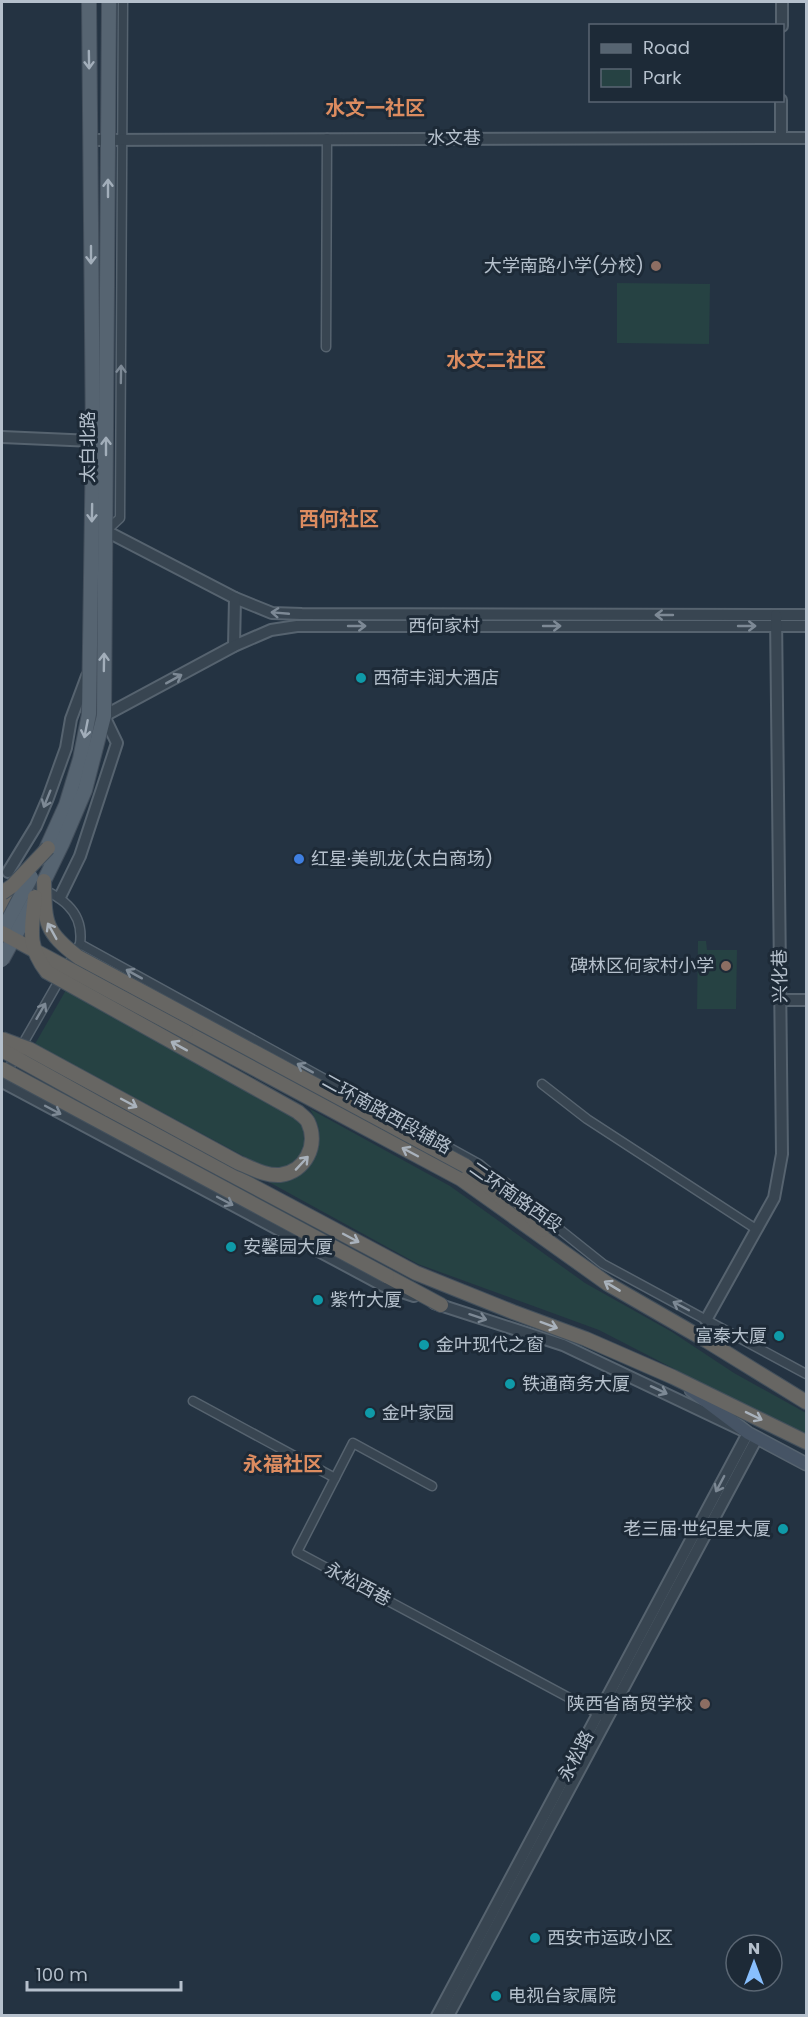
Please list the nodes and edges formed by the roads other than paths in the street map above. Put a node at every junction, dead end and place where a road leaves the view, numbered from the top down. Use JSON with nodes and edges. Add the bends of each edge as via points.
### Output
{"nodes":[{"id":1,"x":89,"y":2,"type":"edge"},
{"id":2,"x":109,"y":2,"type":"edge"},
{"id":3,"x":123,"y":2,"type":"edge"},
{"id":4,"x":782,"y":2,"type":"edge"},
{"id":5,"x":782,"y":24,"type":"edge"},
{"id":6,"x":781,"y":102,"type":"edge"},
{"id":7,"x":327,"y":138,"type":"junction"},
{"id":8,"x":781,"y":138,"type":"junction"},
{"id":9,"x":807,"y":138,"type":"edge"},
{"id":10,"x":123,"y":140,"type":"junction"},
{"id":11,"x":90,"y":141,"type":"junction"},
{"id":12,"x":108,"y":141,"type":"junction"},
{"id":13,"x":326,"y":347,"type":"dead end"},
{"id":14,"x":2,"y":437,"type":"edge"},
{"id":15,"x":93,"y":441,"type":"junction"},
{"id":16,"x":105,"y":531,"type":"junction"},
{"id":17,"x":235,"y":598,"type":"junction"},
{"id":18,"x":807,"y":615,"type":"edge"},
{"id":19,"x":776,"y":621,"type":"junction"},
{"id":20,"x":807,"y":626,"type":"edge"},
{"id":21,"x":234,"y":646,"type":"junction"},
{"id":22,"x":91,"y":664,"type":"junction"},
{"id":23,"x":104,"y":716,"type":"junction"},
{"id":24,"x":48,"y":848,"type":"junction"},
{"id":25,"x":5,"y":872,"type":"edge"},
{"id":26,"x":34,"y":886,"type":"junction"},
{"id":27,"x":2,"y":893,"type":"edge"},
{"id":28,"x":60,"y":897,"type":"junction"},
{"id":29,"x":2,"y":908,"type":"edge"},
{"id":30,"x":2,"y":932,"type":"edge"},
{"id":31,"x":80,"y":944,"type":"junction"},
{"id":32,"x":2,"y":960,"type":"edge"},
{"id":33,"x":780,"y":1000,"type":"junction"},
{"id":34,"x":807,"y":1000,"type":"edge"},
{"id":35,"x":2,"y":1039,"type":"edge"},
{"id":36,"x":2,"y":1050,"type":"edge"},
{"id":37,"x":214,"y":1065,"type":"junction"},
{"id":38,"x":2,"y":1070,"type":"edge"},
{"id":39,"x":254,"y":1070,"type":"junction"},
{"id":40,"x":2,"y":1081,"type":"edge"},
{"id":41,"x":542,"y":1084,"type":"dead end"},
{"id":42,"x":280,"y":1100,"type":"junction"},
{"id":43,"x":194,"y":1138,"type":"junction"},
{"id":44,"x":206,"y":1162,"type":"junction"},
{"id":45,"x":239,"y":1163,"type":"junction"},
{"id":46,"x":464,"y":1173,"type":"junction"},
{"id":47,"x":505,"y":1185,"type":"junction"},
{"id":48,"x":756,"y":1229,"type":"junction"},
{"id":49,"x":554,"y":1246,"type":"junction"},
{"id":50,"x":441,"y":1305,"type":"junction"},
{"id":51,"x":706,"y":1320,"type":"junction"},
{"id":52,"x":749,"y":1366,"type":"junction"},
{"id":53,"x":807,"y":1374,"type":"edge"},
{"id":54,"x":673,"y":1377,"type":"junction"},
{"id":55,"x":807,"y":1394,"type":"edge"},
{"id":56,"x":193,"y":1401,"type":"dead end"},
{"id":57,"x":807,"y":1402,"type":"edge"},
{"id":58,"x":752,"y":1435,"type":"junction"},
{"id":59,"x":807,"y":1442,"type":"edge"},
{"id":60,"x":807,"y":1464,"type":"edge"},
{"id":61,"x":335,"y":1478,"type":"junction"},
{"id":62,"x":432,"y":1486,"type":"dead end"},
{"id":63,"x":602,"y":1715,"type":"junction"},
{"id":64,"x":437,"y":2016,"type":"edge"},
{"id":65,"x":448,"y":2016,"type":"edge"}],
"edges":[{"from":1,"to":11,"type":"main road","name":"太白北路","one_way":true},
{"from":2,"to":12,"type":"main road","name":"太白北路"},
{"from":3,"to":10,"type":"street"},
{"from":4,"to":5,"type":"street"},
{"from":6,"to":8,"type":"street"},
{"from":7,"to":8,"type":"street","name":"水文巷"},
{"from":7,"to":10,"type":"street","name":"水文巷"},
{"from":7,"to":13,"type":"street"},
{"from":8,"to":9,"type":"street","name":"水文巷"},
{"from":10,"to":12,"type":"street","name":"水文巷"},
{"from":16,"to":10,"type":"street","one_way":true,"via":[[120,518]]},
{"from":11,"to":12,"type":"street","name":"水文巷"},
{"from":11,"to":15,"type":"main road","name":"太白北路","one_way":true},
{"from":16,"to":12,"type":"main road","name":"太白北路","one_way":true},
{"from":14,"to":15,"type":"street"},
{"from":15,"to":22,"type":"main road","name":"太白北路","one_way":true},
{"from":16,"to":17,"type":"street","name":"西何家村"},
{"from":23,"to":16,"type":"main road","name":"太白北路","one_way":true},
{"from":19,"to":17,"type":"street","name":"西何家村","one_way":true,"via":[[272,613]]},
{"from":17,"to":21,"type":"street"},
{"from":18,"to":19,"type":"street","name":"西何家村"},
{"from":19,"to":20,"type":"street","name":"西何家村"},
{"from":21,"to":19,"type":"street","name":"西何家村","one_way":true,"via":[[271,630],[297,626]]},
{"from":19,"to":33,"type":"street","name":"兴化巷"},
{"from":23,"to":21,"type":"street","name":"西何家村","one_way":true},
{"from":22,"to":24,"type":"main road","name":"太白北路","one_way":true,"via":[[89,714],[80,759]]},
{"from":22,"to":25,"type":"street","one_way":true,"via":[[48,798],[32,834]]},
{"from":23,"to":26,"type":"main road","name":"太白北路","via":[[85,790],[62,844]]},
{"from":23,"to":28,"type":"street","via":[[117,743],[80,856]]},
{"from":24,"to":26,"type":"main road","name":"太白北路"},
{"from":24,"to":27,"type":"highway","bridge":true},
{"from":25,"to":28,"type":"street"},
{"from":26,"to":29,"type":"highway"},
{"from":26,"to":30,"type":"main road","bridge":true},
{"from":26,"to":32,"type":"main road","bridge":true},
{"from":37,"to":26,"type":"highway","one_way":true,"bridge":true,"via":[[47,972],[33,947]]},
{"from":46,"to":26,"type":"highway","one_way":true,"bridge":true,"via":[[78,957],[54,937]]},
{"from":28,"to":31,"type":"street","via":[[77,916]]},
{"from":30,"to":39,"type":"highway","name":"二环南路西段","bridge":true},
{"from":40,"to":31,"type":"street","one_way":true},
{"from":47,"to":31,"type":"street","name":"二环南路西段辅路","one_way":true,"via":[[478,1164]]},
{"from":33,"to":34,"type":"street"},
{"from":33,"to":48,"type":"street","name":"兴化巷","via":[[782,1154],[774,1198]]},
{"from":35,"to":43,"type":"highway","one_way":true,"bridge":true},
{"from":36,"to":44,"type":"highway","bridge":true},
{"from":37,"to":39,"type":"highway"},
{"from":37,"to":42,"type":"highway","bridge":true},
{"from":38,"to":50,"type":"highway","bridge":true},
{"from":39,"to":42,"type":"highway"},
{"from":46,"to":39,"type":"highway","name":"二环南路西段","one_way":true},
{"from":40,"to":50,"type":"street","one_way":true,"via":[[384,1286]]},
{"from":41,"to":48,"type":"street","via":[[587,1119]]},
{"from":45,"to":42,"type":"highway","one_way":true,"bridge":true,"via":[[279,1175],[298,1168],[309,1155],[312,1141],[308,1121]]},
{"from":43,"to":44,"type":"highway"},
{"from":43,"to":45,"type":"highway","bridge":true},
{"from":44,"to":45,"type":"highway"},
{"from":44,"to":54,"type":"highway","one_way":true,"via":[[416,1273]]},
{"from":46,"to":49,"type":"highway"},
{"from":47,"to":49,"type":"highway"},
{"from":51,"to":47,"type":"street","name":"二环南路西段辅路","one_way":true,"via":[[603,1264]]},
{"from":48,"to":51,"type":"street","name":"兴化巷"},
{"from":52,"to":49,"type":"highway","name":"二环南路西段","one_way":true,"via":[[608,1284]]},
{"from":50,"to":58,"type":"street","one_way":true,"via":[[563,1345]]},
{"from":51,"to":53,"type":"street","name":"二环南路西段辅路"},
{"from":52,"to":55,"type":"main road","name":"二环南路西段"},
{"from":52,"to":57,"type":"highway","name":"二环南路西段"},
{"from":54,"to":58,"type":"main road"},
{"from":54,"to":59,"type":"highway","one_way":true},
{"from":56,"to":61,"type":"street"},
{"from":58,"to":60,"type":"main road"},
{"from":58,"to":63,"type":"street","name":"永松路"},
{"from":61,"to":62,"type":"street","name":"永松西巷","via":[[353,1443]]},
{"from":61,"to":63,"type":"street","name":"永松西巷","via":[[297,1552]]},
{"from":63,"to":64,"type":"street","name":"永松路"},
{"from":63,"to":65,"type":"street","name":"永松路"}]}
